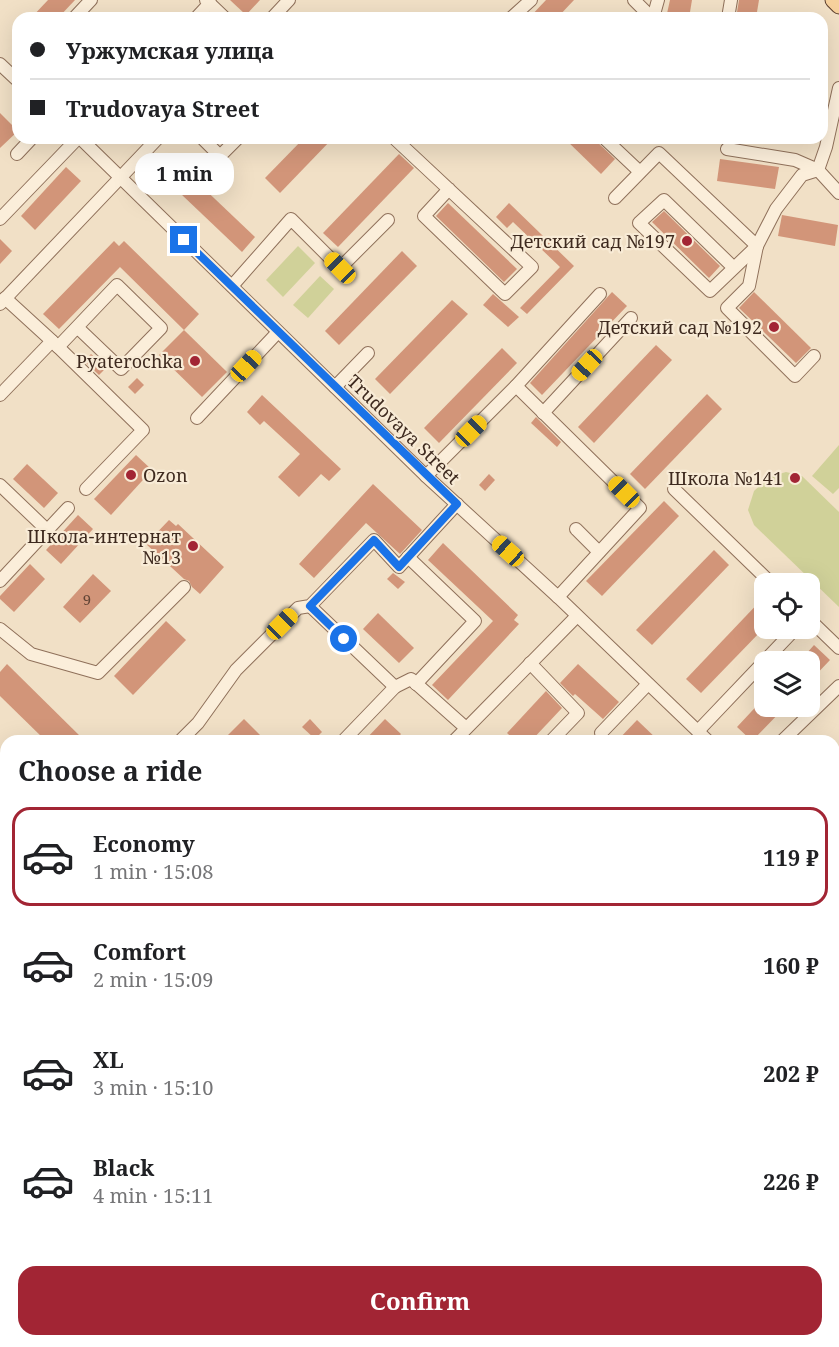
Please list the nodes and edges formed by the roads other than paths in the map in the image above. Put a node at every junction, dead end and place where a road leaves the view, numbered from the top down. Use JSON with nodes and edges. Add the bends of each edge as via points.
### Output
{"nodes":[{"id":1,"x":91,"y":0,"type":"edge"},
{"id":2,"x":289,"y":0,"type":"edge"},
{"id":3,"x":531,"y":0,"type":"edge"},
{"id":4,"x":634,"y":0,"type":"edge"},
{"id":5,"x":833,"y":0,"type":"edge"},
{"id":6,"x":839,"y":6,"type":"edge"},
{"id":7,"x":80,"y":12,"type":"edge"},
{"id":8,"x":278,"y":12,"type":"edge"},
{"id":9,"x":518,"y":12,"type":"edge"},
{"id":10,"x":647,"y":12,"type":"edge"},
{"id":11,"x":0,"y":64,"type":"edge"},
{"id":12,"x":12,"y":75,"type":"edge"},
{"id":13,"x":839,"y":88,"type":"edge"},
{"id":14,"x":828,"y":138,"type":"edge"},
{"id":15,"x":26,"y":144,"type":"edge"},
{"id":16,"x":73,"y":144,"type":"edge"},
{"id":17,"x":85,"y":144,"type":"edge"},
{"id":18,"x":152,"y":144,"type":"edge"},
{"id":19,"x":208,"y":144,"type":"edge"},
{"id":20,"x":232,"y":144,"type":"edge"},
{"id":21,"x":400,"y":144,"type":"edge"},
{"id":22,"x":610,"y":144,"type":"edge"},
{"id":23,"x":827,"y":144,"type":"edge"},
{"id":24,"x":727,"y":149,"type":"dead end"},
{"id":25,"x":17,"y":154,"type":"dead end"},
{"id":26,"x":818,"y":170,"type":"junction"},
{"id":27,"x":640,"y":172,"type":"junction"},
{"id":28,"x":120,"y":177,"type":"junction"},
{"id":29,"x":449,"y":189,"type":"junction"},
{"id":30,"x":839,"y":193,"type":"edge"},
{"id":31,"x":615,"y":198,"type":"dead end"},
{"id":32,"x":0,"y":219,"type":"edge"},
{"id":33,"x":388,"y":220,"type":"dead end"},
{"id":34,"x":757,"y":246,"type":"junction"},
{"id":35,"x":734,"y":268,"type":"junction"},
{"id":36,"x":232,"y":286,"type":"junction"},
{"id":37,"x":600,"y":294,"type":"dead end"},
{"id":38,"x":2,"y":301,"type":"edge"},
{"id":39,"x":631,"y":318,"type":"dead end"},
{"id":40,"x":77,"y":327,"type":"junction"},
{"id":41,"x":278,"y":332,"type":"junction"},
{"id":42,"x":55,"y":344,"type":"junction"},
{"id":43,"x":368,"y":353,"type":"dead end"},
{"id":44,"x":814,"y":356,"type":"dead end"},
{"id":45,"x":516,"y":386,"type":"junction"},
{"id":46,"x":335,"y":387,"type":"junction"},
{"id":47,"x":0,"y":395,"type":"edge"},
{"id":48,"x":543,"y":413,"type":"junction"},
{"id":49,"x":197,"y":418,"type":"dead end"},
{"id":50,"x":426,"y":476,"type":"junction"},
{"id":51,"x":0,"y":485,"type":"edge"},
{"id":52,"x":86,"y":489,"type":"dead end"},
{"id":53,"x":674,"y":489,"type":"dead end"},
{"id":54,"x":457,"y":504,"type":"junction"},
{"id":55,"x":68,"y":508,"type":"dead end"},
{"id":56,"x":576,"y":529,"type":"dead end"},
{"id":57,"x":47,"y":530,"type":"junction"},
{"id":58,"x":599,"y":552,"type":"junction"},
{"id":59,"x":408,"y":557,"type":"junction"},
{"id":60,"x":761,"y":573,"type":"edge"},
{"id":61,"x":0,"y":581,"type":"edge"},
{"id":62,"x":184,"y":587,"type":"dead end"},
{"id":63,"x":558,"y":597,"type":"junction"},
{"id":64,"x":310,"y":606,"type":"junction"},
{"id":65,"x":576,"y":616,"type":"junction"},
{"id":66,"x":0,"y":629,"type":"edge"},
{"id":67,"x":820,"y":630,"type":"edge"},
{"id":68,"x":786,"y":639,"type":"edge"},
{"id":69,"x":839,"y":648,"type":"edge"},
{"id":70,"x":530,"y":663,"type":"junction"},
{"id":71,"x":416,"y":684,"type":"junction"},
{"id":72,"x":648,"y":684,"type":"junction"},
{"id":73,"x":839,"y":686,"type":"edge"},
{"id":74,"x":395,"y":687,"type":"junction"},
{"id":75,"x":466,"y":728,"type":"junction"},
{"id":76,"x":698,"y":731,"type":"junction"},
{"id":77,"x":601,"y":733,"type":"dead end"},
{"id":78,"x":186,"y":735,"type":"edge"},
{"id":79,"x":349,"y":735,"type":"edge"},
{"id":80,"x":460,"y":735,"type":"edge"},
{"id":81,"x":557,"y":735,"type":"edge"},
{"id":82,"x":702,"y":735,"type":"edge"},
{"id":83,"x":788,"y":735,"type":"edge"}],
"edges":[{"from":1,"to":7,"type":"street"},
{"from":2,"to":8,"type":"street"},
{"from":3,"to":9,"type":"street"},
{"from":4,"to":10,"type":"street"},
{"from":5,"to":6,"type":"main road"},
{"from":11,"to":12,"type":"street"},
{"from":13,"to":14,"type":"street"},
{"from":15,"to":25,"type":"street"},
{"from":16,"to":32,"type":"street"},
{"from":17,"to":28,"type":"street","name":"Trudovaya Street"},
{"from":18,"to":28,"type":"street"},
{"from":19,"to":20,"type":"street","via":[[220,156]]},
{"from":21,"to":29,"type":"street"},
{"from":22,"to":27,"type":"street"},
{"from":23,"to":26,"type":"street"},
{"from":24,"to":26,"type":"street","via":[[795,160]]},
{"from":26,"to":30,"type":"street"},
{"from":26,"to":34,"type":"street","via":[[802,176],[776,209]]},
{"from":27,"to":31,"type":"street"},
{"from":27,"to":34,"type":"street","via":[[659,153]]},
{"from":28,"to":36,"type":"street","name":"Trudovaya Street"},
{"from":28,"to":38,"type":"street"},
{"from":29,"to":29,"type":"street","via":[[532,267],[505,294],[424,216]]},
{"from":33,"to":36,"type":"street","via":[[340,268],[291,219]]},
{"from":34,"to":35,"type":"street"},
{"from":34,"to":44,"type":"street","via":[[749,286],[727,308],[795,376]]},
{"from":35,"to":35,"type":"street","via":[[710,291],[639,223],[664,200]]},
{"from":36,"to":41,"type":"street","name":"Trudovaya Street"},
{"from":37,"to":45,"type":"street"},
{"from":38,"to":42,"type":"street"},
{"from":39,"to":48,"type":"street"},
{"from":40,"to":40,"type":"street","via":[[117,285],[160,328],[121,369]]},
{"from":40,"to":42,"type":"street"},
{"from":41,"to":46,"type":"street","name":"Trudovaya Street"},
{"from":41,"to":49,"type":"street"},
{"from":42,"to":47,"type":"street"},
{"from":42,"to":52,"type":"street","via":[[143,430]]},
{"from":43,"to":46,"type":"street"},
{"from":45,"to":48,"type":"street"},
{"from":45,"to":50,"type":"street"},
{"from":46,"to":50,"type":"street","name":"Trudovaya Street"},
{"from":48,"to":58,"type":"street","via":[[640,508]]},
{"from":50,"to":54,"type":"street","name":"Trudovaya Street"},
{"from":51,"to":57,"type":"street"},
{"from":53,"to":60,"type":"street"},
{"from":54,"to":59,"type":"street"},
{"from":54,"to":63,"type":"street","name":"Trudovaya Street"},
{"from":55,"to":57,"type":"street"},
{"from":56,"to":58,"type":"street"},
{"from":57,"to":61,"type":"street"},
{"from":58,"to":63,"type":"street"},
{"from":59,"to":64,"type":"street","via":[[399,567],[374,540]]},
{"from":59,"to":71,"type":"street","via":[[475,621]]},
{"from":62,"to":66,"type":"street","via":[[98,673],[31,654]]},
{"from":63,"to":65,"type":"street","name":"Trudovaya Street"},
{"from":64,"to":74,"type":"street"},
{"from":64,"to":78,"type":"street","via":[[298,608],[236,670]]},
{"from":65,"to":70,"type":"street"},
{"from":65,"to":72,"type":"street","name":"Trudovaya Street"},
{"from":67,"to":69,"type":"street"},
{"from":68,"to":76,"type":"street"},
{"from":70,"to":75,"type":"street"},
{"from":70,"to":81,"type":"street","via":[[578,713]]},
{"from":71,"to":74,"type":"street","via":[[411,679]]},
{"from":71,"to":75,"type":"street"},
{"from":72,"to":76,"type":"street","name":"Trudovaya Street"},
{"from":72,"to":77,"type":"street"},
{"from":73,"to":83,"type":"street"},
{"from":74,"to":79,"type":"street"},
{"from":75,"to":80,"type":"street"},
{"from":76,"to":82,"type":"street","name":"Trudovaya Street"}]}
